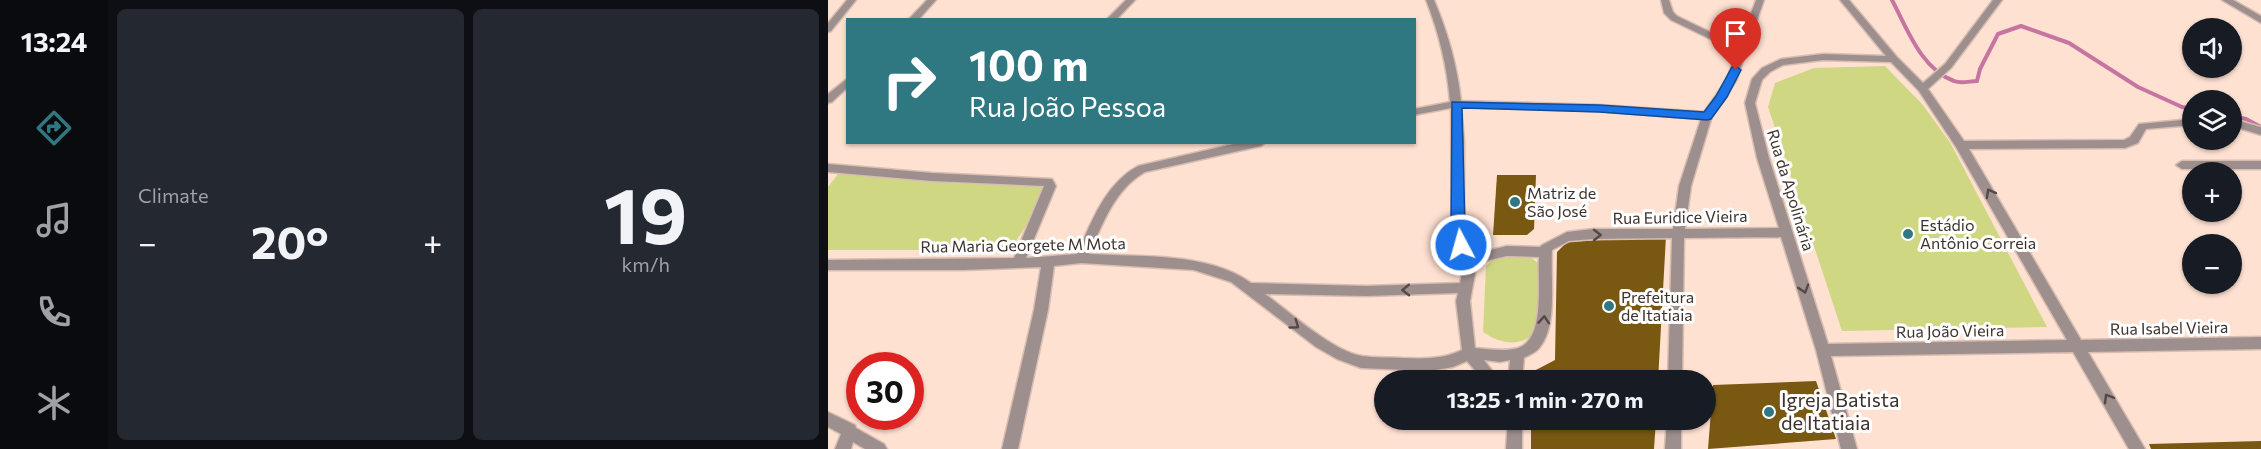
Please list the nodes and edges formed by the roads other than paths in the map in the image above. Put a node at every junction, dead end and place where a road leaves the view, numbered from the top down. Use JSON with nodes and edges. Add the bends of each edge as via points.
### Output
{"nodes":[{"id":1,"x":852,"y":0,"type":"edge"},
{"id":2,"x":932,"y":0,"type":"edge"},
{"id":3,"x":1131,"y":0,"type":"edge"},
{"id":4,"x":1430,"y":0,"type":"edge"},
{"id":5,"x":1665,"y":0,"type":"edge"},
{"id":6,"x":1760,"y":0,"type":"edge"},
{"id":7,"x":1844,"y":0,"type":"edge"},
{"id":8,"x":1998,"y":0,"type":"edge"},
{"id":9,"x":2226,"y":0,"type":"edge"},
{"id":10,"x":914,"y":18,"type":"edge"},
{"id":11,"x":1112,"y":18,"type":"edge"},
{"id":12,"x":2261,"y":20,"type":"edge"},
{"id":13,"x":828,"y":28,"type":"edge"},
{"id":14,"x":1742,"y":51,"type":"junction"},
{"id":15,"x":1894,"y":59,"type":"junction"},
{"id":16,"x":846,"y":83,"type":"edge"},
{"id":17,"x":1923,"y":89,"type":"junction"},
{"id":18,"x":828,"y":100,"type":"edge"},
{"id":19,"x":1456,"y":104,"type":"junction"},
{"id":20,"x":1416,"y":112,"type":"edge"},
{"id":21,"x":1707,"y":116,"type":"junction"},
{"id":22,"x":2182,"y":123,"type":"edge"},
{"id":23,"x":2242,"y":125,"type":"edge"},
{"id":24,"x":2261,"y":131,"type":"edge"},
{"id":25,"x":1252,"y":144,"type":"edge"},
{"id":26,"x":1961,"y":145,"type":"junction"},
{"id":27,"x":2242,"y":165,"type":"edge"},
{"id":28,"x":2261,"y":165,"type":"edge"},
{"id":29,"x":828,"y":168,"type":"edge"},
{"id":30,"x":1787,"y":232,"type":"junction"},
{"id":31,"x":1678,"y":234,"type":"junction"},
{"id":32,"x":1545,"y":252,"type":"junction"},
{"id":33,"x":1081,"y":258,"type":"junction"},
{"id":34,"x":1471,"y":260,"type":"junction"},
{"id":35,"x":1048,"y":262,"type":"junction"},
{"id":36,"x":1018,"y":263,"type":"junction"},
{"id":37,"x":828,"y":265,"type":"edge"},
{"id":38,"x":1249,"y":288,"type":"junction"},
{"id":39,"x":1464,"y":288,"type":"junction"},
{"id":40,"x":2261,"y":343,"type":"edge"},
{"id":41,"x":2076,"y":345,"type":"junction"},
{"id":42,"x":1823,"y":350,"type":"junction"},
{"id":43,"x":1468,"y":353,"type":"junction"},
{"id":44,"x":1518,"y":354,"type":"junction"},
{"id":45,"x":1483,"y":370,"type":"edge"},
{"id":46,"x":1516,"y":370,"type":"edge"},
{"id":47,"x":1675,"y":370,"type":"edge"},
{"id":48,"x":828,"y":419,"type":"edge"},
{"id":49,"x":846,"y":428,"type":"edge"},
{"id":50,"x":850,"y":430,"type":"joint"},
{"id":51,"x":1515,"y":430,"type":"edge"},
{"id":52,"x":1674,"y":430,"type":"edge"},
{"id":53,"x":843,"y":449,"type":"edge"},
{"id":54,"x":879,"y":449,"type":"edge"},
{"id":55,"x":1010,"y":449,"type":"edge"},
{"id":56,"x":1514,"y":449,"type":"edge"},
{"id":57,"x":1673,"y":449,"type":"edge"},
{"id":58,"x":1849,"y":449,"type":"edge"},
{"id":59,"x":2137,"y":449,"type":"edge"}],
"edges":[{"from":1,"to":13,"type":"street"},
{"from":2,"to":10,"type":"street"},
{"from":3,"to":11,"type":"street"},
{"from":4,"to":19,"type":"street","via":[[1445,36]]},
{"from":5,"to":14,"type":"street","via":[[1674,18]]},
{"from":6,"to":14,"type":"street"},
{"from":7,"to":15,"type":"street"},
{"from":8,"to":17,"type":"street","via":[[1948,66]]},
{"from":9,"to":12,"type":"street"},
{"from":14,"to":21,"type":"street","via":[[1731,81]]},
{"from":15,"to":17,"type":"street"},
{"from":15,"to":30,"type":"street","name":"Rua da Apolinária","via":[[1802,58],[1781,62],[1757,79],[1750,103],[1753,122]]},
{"from":16,"to":18,"type":"street"},
{"from":17,"to":26,"type":"street"},
{"from":19,"to":20,"type":"street"},
{"from":19,"to":21,"type":"street"},
{"from":19,"to":34,"type":"street","via":[[1458,228],[1461,245]]},
{"from":21,"to":31,"type":"street","via":[[1685,186]]},
{"from":22,"to":26,"type":"street","via":[[2144,126],[2126,144]]},
{"from":23,"to":24,"type":"street"},
{"from":25,"to":33,"type":"street","via":[[1126,177]]},
{"from":41,"to":26,"type":"street","one_way":true},
{"from":27,"to":28,"type":"street"},
{"from":29,"to":36,"type":"street","via":[[1047,182],[1047,197]]},
{"from":30,"to":31,"type":"street","name":"Rua Euridice Vieira"},
{"from":30,"to":42,"type":"street","name":"Rua da Apolinária","one_way":true},
{"from":32,"to":31,"type":"street","name":"Rua Euridice Vieira","one_way":true,"via":[[1549,245],[1577,235]]},
{"from":31,"to":47,"type":"street"},
{"from":32,"to":34,"type":"street","via":[[1507,251]]},
{"from":44,"to":32,"type":"street","one_way":true,"via":[[1538,342],[1543,332]]},
{"from":33,"to":35,"type":"street","name":"Rua Maria Georgete M Mota"},
{"from":33,"to":38,"type":"street","name":"Rua Maria Georgete M Mota","via":[[1194,265],[1214,269]]},
{"from":34,"to":39,"type":"street"},
{"from":35,"to":36,"type":"street","name":"Rua Maria Georgete M Mota"},
{"from":35,"to":55,"type":"street"},
{"from":36,"to":37,"type":"street","name":"Rua Maria Georgete M Mota"},
{"from":39,"to":38,"type":"street","name":"Rua Maria Georgete M Mota","one_way":true},
{"from":38,"to":43,"type":"street","one_way":true,"via":[[1321,343],[1361,362],[1430,364],[1453,361]]},
{"from":39,"to":43,"type":"street"},
{"from":40,"to":41,"type":"street","name":"Rua Isabel Vieira"},
{"from":41,"to":42,"type":"street","name":"Rua João Vieira"},
{"from":59,"to":41,"type":"street","one_way":true},
{"from":42,"to":58,"type":"street","name":"Rua da Apolinária"},
{"from":43,"to":44,"type":"street","via":[[1494,358]]},
{"from":43,"to":45,"type":"street"},
{"from":44,"to":46,"type":"street"},
{"from":48,"to":49,"type":"street"},
{"from":50,"to":53,"type":"street"},
{"from":50,"to":54,"type":"street"},
{"from":51,"to":56,"type":"street"},
{"from":52,"to":57,"type":"street"}]}
